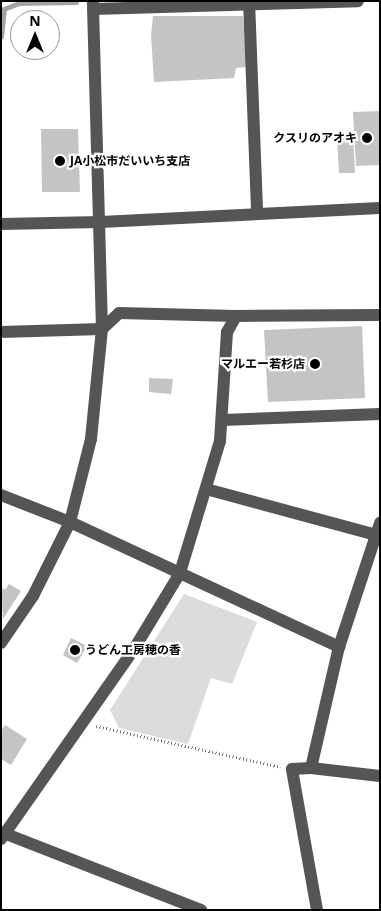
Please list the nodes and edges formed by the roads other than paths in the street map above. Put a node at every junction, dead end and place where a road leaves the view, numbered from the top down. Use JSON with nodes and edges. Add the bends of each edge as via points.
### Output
{"nodes":[{"id":1,"x":358,"y":1,"type":"edge"},
{"id":2,"x":249,"y":2,"type":"edge"},
{"id":3,"x":93,"y":5,"type":"edge"},
{"id":4,"x":380,"y":208,"type":"edge"},
{"id":5,"x":257,"y":213,"type":"junction"},
{"id":6,"x":101,"y":222,"type":"junction"},
{"id":7,"x":1,"y":224,"type":"edge"},
{"id":8,"x":380,"y":315,"type":"edge"},
{"id":9,"x":236,"y":316,"type":"junction"},
{"id":10,"x":102,"y":329,"type":"junction"},
{"id":11,"x":1,"y":332,"type":"edge"},
{"id":12,"x":380,"y":414,"type":"edge"},
{"id":13,"x":222,"y":420,"type":"junction"},
{"id":14,"x":206,"y":488,"type":"junction"},
{"id":15,"x":1,"y":496,"type":"edge"},
{"id":16,"x":70,"y":522,"type":"junction"},
{"id":17,"x":378,"y":529,"type":"edge"},
{"id":18,"x":180,"y":573,"type":"junction"},
{"id":19,"x":1,"y":643,"type":"edge"},
{"id":20,"x":339,"y":647,"type":"junction"},
{"id":21,"x":311,"y":768,"type":"junction"},
{"id":22,"x":380,"y":776,"type":"edge"},
{"id":23,"x":2,"y":835,"type":"edge"},
{"id":24,"x":201,"y":910,"type":"edge"},
{"id":25,"x":317,"y":910,"type":"edge"}],
"edges":[{"from":1,"to":2,"type":"street"},
{"from":2,"to":3,"type":"street"},
{"from":2,"to":5,"type":"street"},
{"from":3,"to":6,"type":"street"},
{"from":4,"to":5,"type":"street"},
{"from":5,"to":6,"type":"street"},
{"from":6,"to":7,"type":"street"},
{"from":6,"to":10,"type":"street"},
{"from":8,"to":9,"type":"street"},
{"from":9,"to":10,"type":"street","via":[[119,313]]},
{"from":9,"to":13,"type":"street","via":[[227,332]]},
{"from":10,"to":11,"type":"street"},
{"from":10,"to":16,"type":"street","via":[[91,439]]},
{"from":12,"to":13,"type":"street"},
{"from":13,"to":14,"type":"street","via":[[220,441]]},
{"from":14,"to":17,"type":"street"},
{"from":14,"to":18,"type":"street"},
{"from":15,"to":16,"type":"street"},
{"from":16,"to":18,"type":"street"},
{"from":16,"to":19,"type":"street","via":[[33,596]]},
{"from":17,"to":20,"type":"street"},
{"from":18,"to":20,"type":"street"},
{"from":18,"to":23,"type":"street","via":[[134,649]]},
{"from":20,"to":21,"type":"street"},
{"from":21,"to":22,"type":"street"},
{"from":21,"to":25,"type":"street","via":[[292,769]]},
{"from":23,"to":24,"type":"street"}]}
